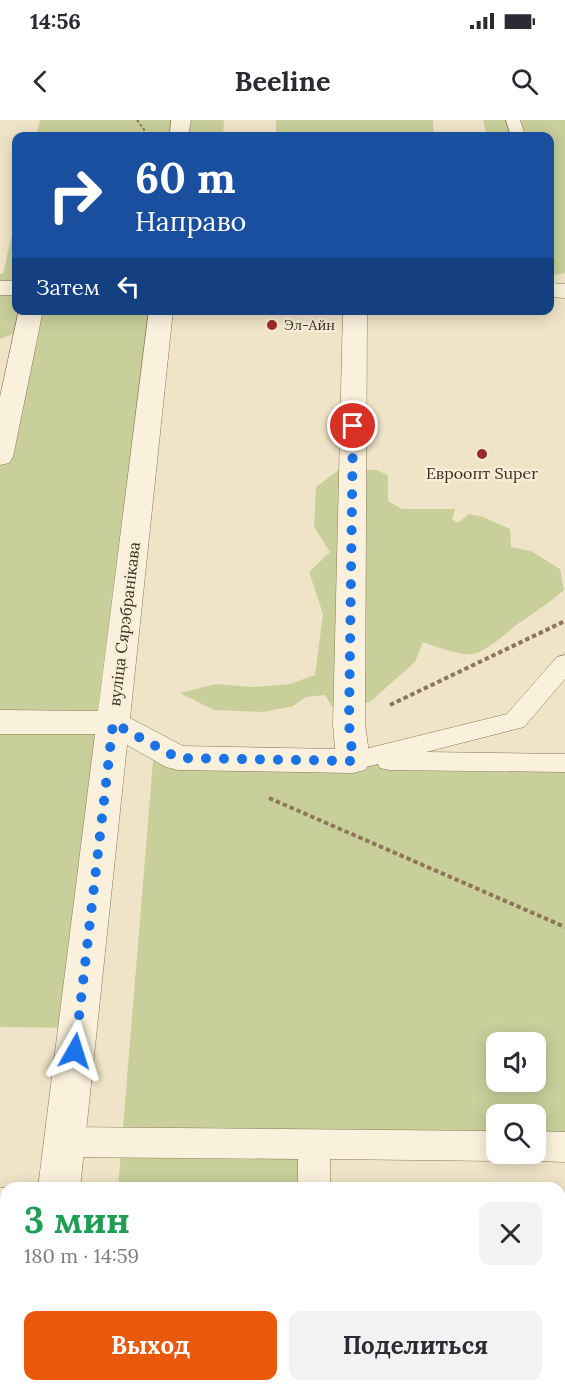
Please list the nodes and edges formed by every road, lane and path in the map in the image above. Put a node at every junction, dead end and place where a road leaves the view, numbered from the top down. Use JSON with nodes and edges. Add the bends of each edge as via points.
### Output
{"nodes":[{"id":1,"x":30,"y":315,"type":"edge"},
{"id":2,"x":160,"y":315,"type":"edge"},
{"id":3,"x":355,"y":315,"type":"edge"},
{"id":4,"x":0,"y":458,"type":"edge"},
{"id":5,"x":565,"y":621,"type":"edge"},
{"id":6,"x":565,"y":663,"type":"edge"},
{"id":7,"x":0,"y":722,"type":"edge"},
{"id":8,"x":113,"y":723,"type":"junction"},
{"id":9,"x":349,"y":724,"type":"junction"},
{"id":10,"x":353,"y":761,"type":"junction"},
{"id":11,"x":565,"y":763,"type":"edge"},
{"id":12,"x":264,"y":796,"type":"dead end"},
{"id":13,"x":565,"y":927,"type":"edge"},
{"id":14,"x":65,"y":1142,"type":"junction"},
{"id":15,"x":314,"y":1144,"type":"junction"},
{"id":16,"x":486,"y":1146,"type":"edge"},
{"id":17,"x":546,"y":1146,"type":"edge"},
{"id":18,"x":565,"y":1147,"type":"edge"},
{"id":19,"x":60,"y":1182,"type":"edge"},
{"id":20,"x":314,"y":1182,"type":"edge"}],
"edges":[{"from":1,"to":4,"type":"street"},
{"from":2,"to":8,"type":"street","name":"вуліца Сярэбранікава"},
{"from":3,"to":9,"type":"street"},
{"from":5,"to":9,"type":"path"},
{"from":6,"to":10,"type":"lane","via":[[516,721]]},
{"from":7,"to":8,"type":"street"},
{"from":8,"to":10,"type":"street","via":[[178,758]]},
{"from":8,"to":14,"type":"street","name":"вуліца Сярэбранікава"},
{"from":9,"to":10,"type":"street"},
{"from":10,"to":11,"type":"lane"},
{"from":12,"to":13,"type":"path"},
{"from":14,"to":15,"type":"lane"},
{"from":14,"to":19,"type":"street","name":"вуліца Сярэбранікава"},
{"from":15,"to":16,"type":"lane"},
{"from":15,"to":20,"type":"lane"},
{"from":17,"to":18,"type":"lane"}]}
